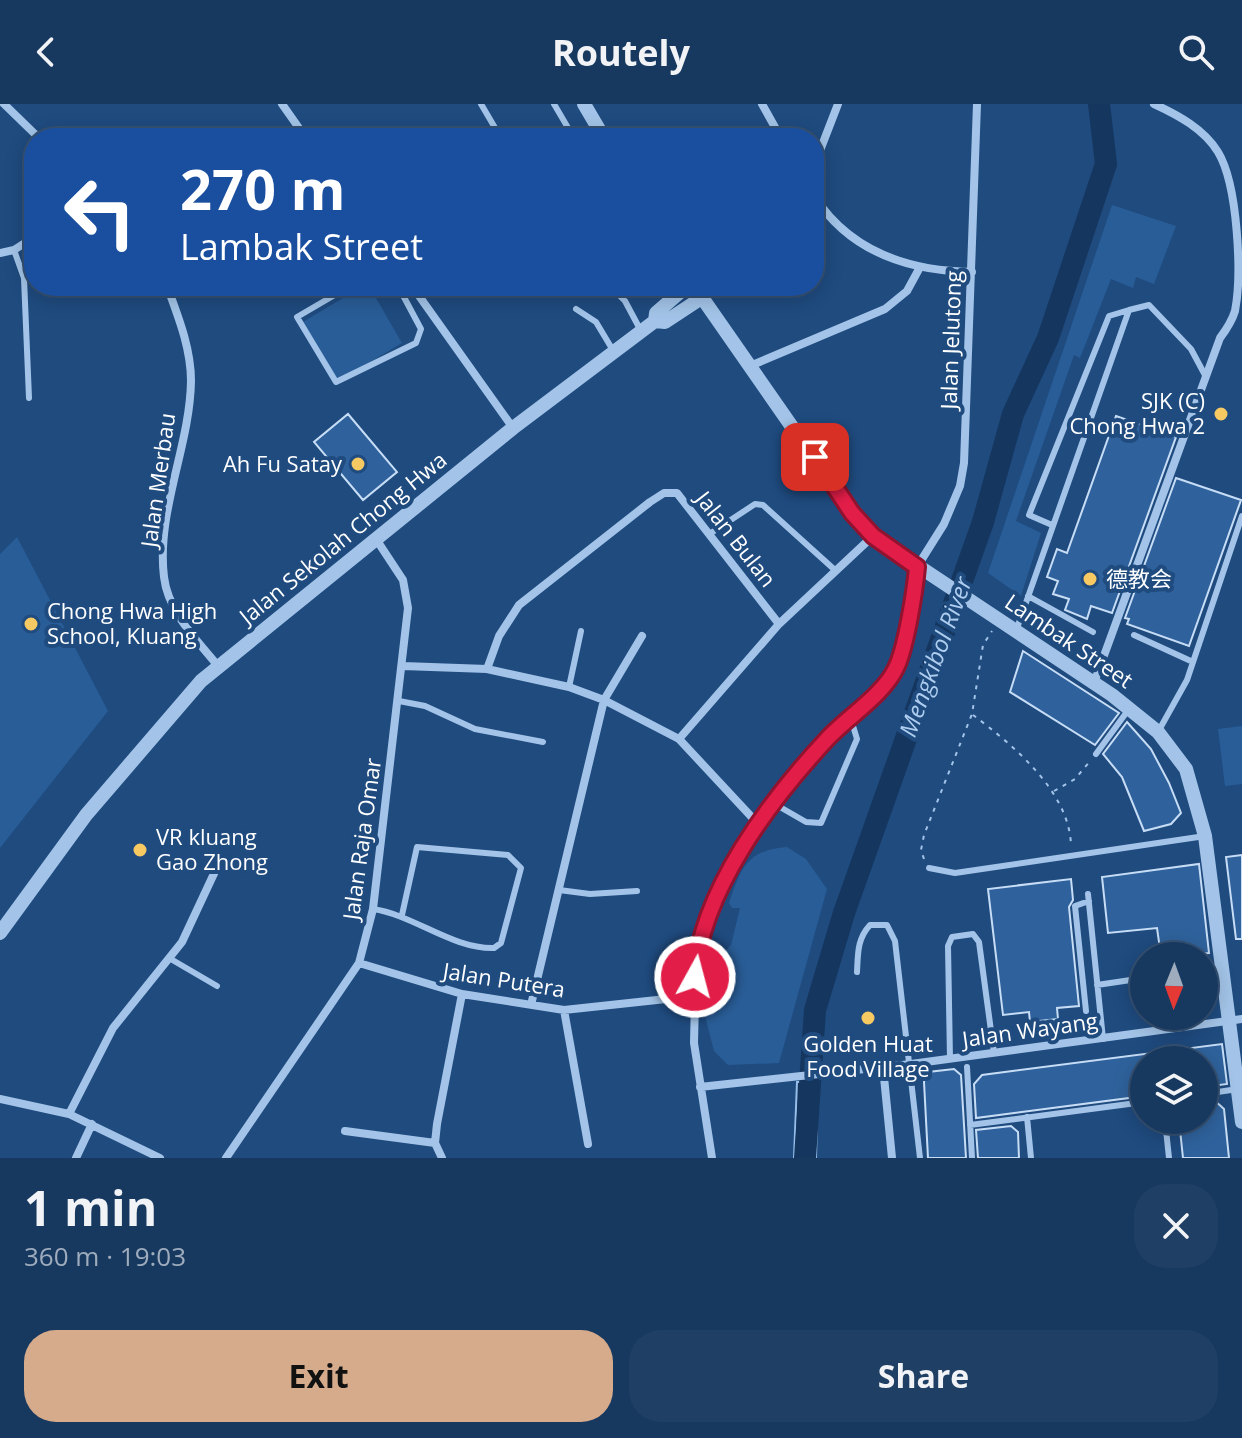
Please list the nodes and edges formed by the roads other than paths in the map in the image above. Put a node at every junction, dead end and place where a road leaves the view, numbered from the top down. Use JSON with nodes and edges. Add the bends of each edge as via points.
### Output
{"nodes":[{"id":1,"x":4,"y":104,"type":"edge"},
{"id":2,"x":282,"y":104,"type":"edge"},
{"id":3,"x":481,"y":104,"type":"edge"},
{"id":4,"x":554,"y":104,"type":"edge"},
{"id":5,"x":584,"y":104,"type":"edge"},
{"id":6,"x":762,"y":104,"type":"edge"},
{"id":7,"x":838,"y":104,"type":"edge"},
{"id":8,"x":977,"y":104,"type":"edge"},
{"id":9,"x":1154,"y":104,"type":"edge"},
{"id":10,"x":29,"y":128,"type":"edge"},
{"id":11,"x":299,"y":128,"type":"edge"},
{"id":12,"x":495,"y":128,"type":"edge"},
{"id":13,"x":568,"y":128,"type":"edge"},
{"id":14,"x":598,"y":128,"type":"edge"},
{"id":15,"x":775,"y":128,"type":"edge"},
{"id":16,"x":824,"y":140,"type":"edge"},
{"id":17,"x":824,"y":209,"type":"edge"},
{"id":18,"x":24,"y":244,"type":"edge"},
{"id":19,"x":14,"y":250,"type":"junction"},
{"id":20,"x":0,"y":253,"type":"edge"},
{"id":21,"x":919,"y":269,"type":"junction"},
{"id":22,"x":972,"y":272,"type":"junction"},
{"id":23,"x":24,"y":278,"type":"edge"},
{"id":24,"x":25,"y":296,"type":"edge"},
{"id":25,"x":171,"y":296,"type":"edge"},
{"id":26,"x":333,"y":296,"type":"edge"},
{"id":27,"x":403,"y":296,"type":"edge"},
{"id":28,"x":419,"y":296,"type":"edge"},
{"id":29,"x":621,"y":296,"type":"edge"},
{"id":30,"x":676,"y":296,"type":"edge"},
{"id":31,"x":694,"y":296,"type":"edge"},
{"id":32,"x":701,"y":296,"type":"edge"},
{"id":33,"x":576,"y":309,"type":"dead end"},
{"id":34,"x":1129,"y":310,"type":"junction"},
{"id":35,"x":655,"y":321,"type":"junction"},
{"id":36,"x":641,"y":331,"type":"junction"},
{"id":37,"x":614,"y":352,"type":"junction"},
{"id":38,"x":750,"y":366,"type":"junction"},
{"id":39,"x":1206,"y":377,"type":"junction"},
{"id":40,"x":29,"y":398,"type":"dead end"},
{"id":41,"x":513,"y":428,"type":"junction"},
{"id":42,"x":1242,"y":516,"type":"edge"},
{"id":43,"x":1052,"y":525,"type":"junction"},
{"id":44,"x":711,"y":533,"type":"junction"},
{"id":45,"x":873,"y":536,"type":"junction"},
{"id":46,"x":376,"y":539,"type":"junction"},
{"id":47,"x":917,"y":567,"type":"junction"},
{"id":48,"x":836,"y":571,"type":"junction"},
{"id":49,"x":1028,"y":596,"type":"junction"},
{"id":50,"x":779,"y":624,"type":"junction"},
{"id":51,"x":581,"y":631,"type":"dead end"},
{"id":52,"x":1016,"y":631,"type":"junction"},
{"id":53,"x":1093,"y":632,"type":"dead end"},
{"id":54,"x":1134,"y":635,"type":"dead end"},
{"id":55,"x":642,"y":636,"type":"dead end"},
{"id":56,"x":1193,"y":662,"type":"junction"},
{"id":57,"x":218,"y":666,"type":"junction"},
{"id":58,"x":403,"y":666,"type":"junction"},
{"id":59,"x":487,"y":669,"type":"junction"},
{"id":60,"x":1094,"y":683,"type":"junction"},
{"id":61,"x":569,"y":687,"type":"junction"},
{"id":62,"x":604,"y":700,"type":"junction"},
{"id":63,"x":399,"y":701,"type":"junction"},
{"id":64,"x":1129,"y":709,"type":"junction"},
{"id":65,"x":850,"y":716,"type":"junction"},
{"id":66,"x":1158,"y":732,"type":"junction"},
{"id":67,"x":679,"y":739,"type":"junction"},
{"id":68,"x":543,"y":742,"type":"dead end"},
{"id":69,"x":1096,"y":754,"type":"road end"},
{"id":70,"x":773,"y":803,"type":"junction"},
{"id":71,"x":760,"y":826,"type":"junction"},
{"id":72,"x":1205,"y":836,"type":"junction"},
{"id":73,"x":218,"y":865,"type":"dead end"},
{"id":74,"x":929,"y":868,"type":"road end"},
{"id":75,"x":559,"y":890,"type":"junction"},
{"id":76,"x":637,"y":891,"type":"dead end"},
{"id":77,"x":373,"y":909,"type":"junction"},
{"id":78,"x":402,"y":915,"type":"junction"},
{"id":79,"x":0,"y":933,"type":"edge"},
{"id":80,"x":169,"y":958,"type":"junction"},
{"id":81,"x":359,"y":963,"type":"junction"},
{"id":82,"x":1223,"y":966,"type":"junction"},
{"id":83,"x":1218,"y":967,"type":"edge"},
{"id":84,"x":857,"y":972,"type":"dead end"},
{"id":85,"x":1130,"y":980,"type":"edge"},
{"id":86,"x":1097,"y":985,"type":"junction"},
{"id":87,"x":217,"y":986,"type":"dead end"},
{"id":88,"x":462,"y":994,"type":"junction"},
{"id":89,"x":694,"y":996,"type":"junction"},
{"id":90,"x":531,"y":1005,"type":"junction"},
{"id":91,"x":564,"y":1010,"type":"junction"},
{"id":92,"x":1086,"y":1011,"type":"dead end"},
{"id":93,"x":1236,"y":1020,"type":"edge"},
{"id":94,"x":1103,"y":1039,"type":"junction"},
{"id":95,"x":994,"y":1053,"type":"junction"},
{"id":96,"x":950,"y":1059,"type":"junction"},
{"id":97,"x":911,"y":1064,"type":"junction"},
{"id":98,"x":883,"y":1067,"type":"junction"},
{"id":99,"x":967,"y":1067,"type":"dead end"},
{"id":100,"x":700,"y":1087,"type":"junction"},
{"id":101,"x":1238,"y":1089,"type":"junction"},
{"id":102,"x":1218,"y":1092,"type":"edge"},
{"id":103,"x":0,"y":1099,"type":"edge"},
{"id":104,"x":1130,"y":1104,"type":"edge"},
{"id":105,"x":69,"y":1114,"type":"junction"},
{"id":106,"x":1027,"y":1117,"type":"junction"},
{"id":107,"x":1242,"y":1122,"type":"edge"},
{"id":108,"x":92,"y":1124,"type":"junction"},
{"id":109,"x":970,"y":1125,"type":"junction"},
{"id":110,"x":345,"y":1131,"type":"dead end"},
{"id":111,"x":1166,"y":1134,"type":"edge"},
{"id":112,"x":435,"y":1143,"type":"junction"},
{"id":113,"x":588,"y":1144,"type":"dead end"},
{"id":114,"x":76,"y":1158,"type":"edge"},
{"id":115,"x":160,"y":1158,"type":"edge"},
{"id":116,"x":226,"y":1158,"type":"edge"},
{"id":117,"x":442,"y":1158,"type":"edge"},
{"id":118,"x":712,"y":1158,"type":"edge"},
{"id":119,"x":892,"y":1158,"type":"edge"},
{"id":120,"x":920,"y":1158,"type":"edge"},
{"id":121,"x":972,"y":1158,"type":"edge"},
{"id":122,"x":1031,"y":1158,"type":"edge"},
{"id":123,"x":1169,"y":1158,"type":"edge"}],
"edges":[{"from":1,"to":10,"type":"street"},
{"from":2,"to":11,"type":"street"},
{"from":3,"to":12,"type":"lane"},
{"from":4,"to":13,"type":"lane"},
{"from":5,"to":14,"type":"street"},
{"from":6,"to":15,"type":"street"},
{"from":7,"to":16,"type":"street"},
{"from":8,"to":22,"type":"street","name":"Jalan Jelutong"},
{"from":9,"to":39,"type":"street","via":[[1200,132],[1229,176],[1238,296]]},
{"from":17,"to":21,"type":"street","via":[[863,245]]},
{"from":18,"to":19,"type":"street"},
{"from":19,"to":20,"type":"street"},
{"from":19,"to":23,"type":"lane"},
{"from":21,"to":22,"type":"street"},
{"from":21,"to":38,"type":"street","via":[[907,291],[885,309]]},
{"from":22,"to":47,"type":"street","name":"Jalan Jelutong","via":[[960,486]]},
{"from":24,"to":40,"type":"lane"},
{"from":25,"to":57,"type":"street","name":"Jalan Merbau","via":[[184,331],[191,382],[166,529],[164,578],[176,613]]},
{"from":26,"to":27,"type":"lane","via":[[297,317],[332,379],[341,383],[416,343],[421,329]]},
{"from":28,"to":41,"type":"street"},
{"from":29,"to":36,"type":"lane"},
{"from":30,"to":35,"type":"street","name":"Jalan Sekolah Chong Hwa","via":[[656,313]]},
{"from":31,"to":35,"type":"street","name":"Jalan Sekolah Chong Hwa","via":[[665,322]]},
{"from":32,"to":38,"type":"street","name":"Lambak Street"},
{"from":33,"to":37,"type":"lane","via":[[596,322]]},
{"from":34,"to":39,"type":"lane","via":[[1149,305],[1191,349]]},
{"from":34,"to":43,"type":"lane"},
{"from":34,"to":43,"type":"lane","via":[[1109,316],[1029,515]]},
{"from":35,"to":36,"type":"street","name":"Jalan Sekolah Chong Hwa"},
{"from":36,"to":37,"type":"street","name":"Jalan Sekolah Chong Hwa"},
{"from":37,"to":41,"type":"street","name":"Jalan Sekolah Chong Hwa"},
{"from":38,"to":45,"type":"street","name":"Lambak Street"},
{"from":39,"to":60,"type":"street"},
{"from":41,"to":46,"type":"street","name":"Jalan Sekolah Chong Hwa"},
{"from":42,"to":56,"type":"lane"},
{"from":43,"to":49,"type":"lane"},
{"from":44,"to":48,"type":"lane","via":[[755,504],[763,505]]},
{"from":44,"to":50,"type":"street","name":"Jalan Bulan"},
{"from":44,"to":59,"type":"street","name":"Jalan Bulan","via":[[677,493],[664,493],[519,605],[499,636]]},
{"from":45,"to":47,"type":"street","name":"Lambak Street"},
{"from":45,"to":48,"type":"street"},
{"from":46,"to":57,"type":"street","name":"Jalan Sekolah Chong Hwa"},
{"from":46,"to":58,"type":"street","name":"Jalan Raja Omar","via":[[403,580],[408,608]]},
{"from":47,"to":52,"type":"street","name":"Lambak Street"},
{"from":47,"to":65,"type":"street","via":[[896,668]]},
{"from":48,"to":50,"type":"street"},
{"from":49,"to":52,"type":"lane"},
{"from":49,"to":53,"type":"lane"},
{"from":50,"to":67,"type":"street"},
{"from":51,"to":61,"type":"lane"},
{"from":52,"to":60,"type":"street","name":"Lambak Street"},
{"from":54,"to":56,"type":"lane"},
{"from":55,"to":62,"type":"street"},
{"from":56,"to":66,"type":"lane","via":[[1180,697]]},
{"from":57,"to":79,"type":"street","name":"Jalan Sekolah Chong Hwa","via":[[86,815]]},
{"from":58,"to":59,"type":"street"},
{"from":58,"to":63,"type":"street","name":"Jalan Raja Omar"},
{"from":59,"to":61,"type":"street"},
{"from":60,"to":64,"type":"street","name":"Lambak Street"},
{"from":61,"to":62,"type":"street"},
{"from":62,"to":67,"type":"street"},
{"from":62,"to":75,"type":"street"},
{"from":63,"to":68,"type":"lane","via":[[425,706],[475,729]]},
{"from":63,"to":77,"type":"street","name":"Jalan Raja Omar"},
{"from":64,"to":66,"type":"street","name":"Lambak Street"},
{"from":64,"to":69,"type":"lane"},
{"from":65,"to":70,"type":"street"},
{"from":65,"to":70,"type":"lane","via":[[857,739],[821,823],[806,822]]},
{"from":66,"to":72,"type":"street","name":"Lambak Street","via":[[1186,769]]},
{"from":67,"to":71,"type":"street"},
{"from":70,"to":71,"type":"street"},
{"from":71,"to":89,"type":"street","via":[[730,869],[702,926]]},
{"from":72,"to":74,"type":"lane","via":[[955,873]]},
{"from":72,"to":82,"type":"street","name":"Lambak Street"},
{"from":73,"to":80,"type":"street","via":[[197,914]]},
{"from":75,"to":76,"type":"lane"},
{"from":75,"to":90,"type":"street"},
{"from":77,"to":78,"type":"lane"},
{"from":77,"to":81,"type":"street","name":"Jalan Raja Omar"},
{"from":78,"to":78,"type":"lane","via":[[440,933],[494,948],[509,920],[521,868],[508,855],[417,847]]},
{"from":80,"to":87,"type":"lane"},
{"from":80,"to":105,"type":"street","via":[[113,1028]]},
{"from":81,"to":88,"type":"street","name":"Jalan Putera"},
{"from":81,"to":116,"type":"street","name":"Jalan Raja Omar"},
{"from":82,"to":83,"type":"lane"},
{"from":82,"to":93,"type":"street","name":"Lambak Street"},
{"from":84,"to":97,"type":"lane","via":[[863,932],[870,925],[887,925],[895,941]]},
{"from":85,"to":86,"type":"lane"},
{"from":86,"to":92,"type":"lane","via":[[1089,897],[1075,906]]},
{"from":86,"to":94,"type":"lane"},
{"from":88,"to":90,"type":"street","name":"Jalan Putera"},
{"from":88,"to":112,"type":"street"},
{"from":89,"to":91,"type":"street","name":"Jalan Putera"},
{"from":89,"to":100,"type":"street"},
{"from":90,"to":91,"type":"street","name":"Jalan Putera"},
{"from":91,"to":113,"type":"street"},
{"from":93,"to":94,"type":"street","name":"Jalan Wayang"},
{"from":93,"to":101,"type":"street","name":"Lambak Street"},
{"from":94,"to":95,"type":"street","name":"Jalan Wayang"},
{"from":95,"to":96,"type":"street","name":"Jalan Wayang"},
{"from":95,"to":96,"type":"lane","via":[[979,942],[973,934],[952,937],[948,946]]},
{"from":96,"to":97,"type":"street","name":"Jalan Wayang"},
{"from":97,"to":98,"type":"street","name":"Jalan Wayang"},
{"from":97,"to":120,"type":"lane"},
{"from":98,"to":100,"type":"street","name":"Jalan Wayang"},
{"from":98,"to":119,"type":"street"},
{"from":99,"to":109,"type":"lane"},
{"from":100,"to":118,"type":"street"},
{"from":101,"to":102,"type":"lane"},
{"from":101,"to":107,"type":"street","name":"Lambak Street"},
{"from":103,"to":105,"type":"street"},
{"from":104,"to":106,"type":"lane"},
{"from":105,"to":108,"type":"street"},
{"from":106,"to":109,"type":"lane"},
{"from":106,"to":122,"type":"lane"},
{"from":108,"to":114,"type":"street"},
{"from":108,"to":115,"type":"street"},
{"from":109,"to":121,"type":"lane"},
{"from":110,"to":112,"type":"street"},
{"from":111,"to":123,"type":"lane"},
{"from":112,"to":117,"type":"street"}]}
